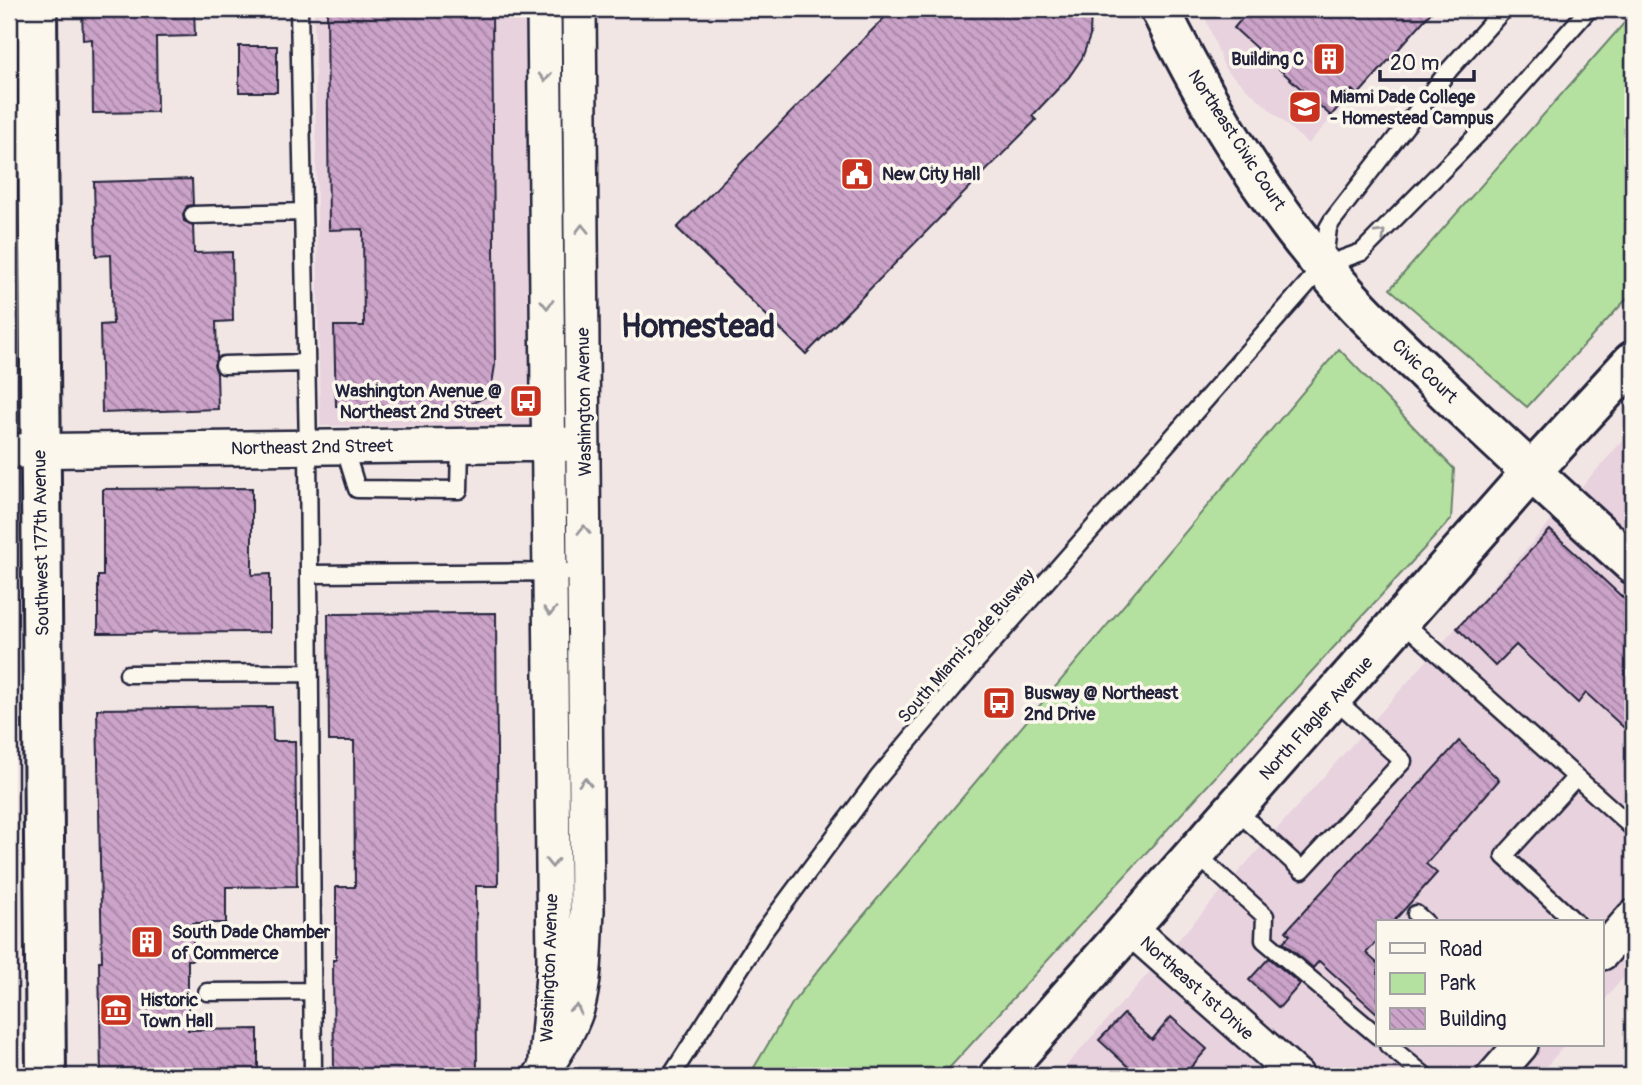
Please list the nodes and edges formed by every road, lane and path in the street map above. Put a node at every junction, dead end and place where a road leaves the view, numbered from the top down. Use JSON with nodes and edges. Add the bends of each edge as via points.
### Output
{"nodes":[{"id":1,"x":37,"y":9,"type":"edge"},
{"id":2,"x":299,"y":9,"type":"edge"},
{"id":3,"x":544,"y":9,"type":"edge"},
{"id":4,"x":579,"y":9,"type":"edge"},
{"id":5,"x":1160,"y":9,"type":"edge"},
{"id":6,"x":1504,"y":9,"type":"edge"},
{"id":7,"x":1589,"y":9,"type":"edge"},
{"id":8,"x":303,"y":212,"type":"junction"},
{"id":9,"x":193,"y":215,"type":"dead end"},
{"id":10,"x":1323,"y":266,"type":"junction"},
{"id":11,"x":1633,"y":361,"type":"edge"},
{"id":12,"x":306,"y":363,"type":"junction"},
{"id":13,"x":223,"y":365,"type":"dead end"},
{"id":14,"x":548,"y":444,"type":"junction"},
{"id":15,"x":584,"y":444,"type":"junction"},
{"id":16,"x":460,"y":445,"type":"junction"},
{"id":17,"x":308,"y":447,"type":"junction"},
{"id":18,"x":344,"y":447,"type":"junction"},
{"id":19,"x":25,"y":451,"type":"edge"},
{"id":20,"x":1531,"y":472,"type":"junction"},
{"id":21,"x":1633,"y":564,"type":"edge"},
{"id":22,"x":550,"y":572,"type":"junction"},
{"id":23,"x":584,"y":572,"type":"junction"},
{"id":24,"x":309,"y":574,"type":"junction"},
{"id":25,"x":1402,"y":621,"type":"junction"},
{"id":26,"x":310,"y":673,"type":"junction"},
{"id":27,"x":128,"y":674,"type":"dead end"},
{"id":28,"x":1334,"y":698,"type":"junction"},
{"id":29,"x":1576,"y":776,"type":"junction"},
{"id":30,"x":1235,"y":810,"type":"junction"},
{"id":31,"x":1633,"y":828,"type":"edge"},
{"id":32,"x":1195,"y":853,"type":"junction"},
{"id":33,"x":1633,"y":917,"type":"edge"},
{"id":34,"x":1573,"y":920,"type":"edge"},
{"id":35,"x":1129,"y":927,"type":"junction"},
{"id":36,"x":1604,"y":949,"type":"edge"},
{"id":37,"x":312,"y":991,"type":"junction"},
{"id":38,"x":207,"y":992,"type":"dead end"},
{"id":39,"x":1376,"y":1034,"type":"edge"},
{"id":40,"x":1389,"y":1046,"type":"edge"},
{"id":41,"x":1520,"y":1046,"type":"edge"},
{"id":42,"x":543,"y":1073,"type":"edge"},
{"id":43,"x":46,"y":1076,"type":"edge"},
{"id":44,"x":313,"y":1076,"type":"edge"},
{"id":45,"x":671,"y":1076,"type":"edge"},
{"id":46,"x":999,"y":1076,"type":"edge"},
{"id":47,"x":1297,"y":1076,"type":"edge"},
{"id":48,"x":1425,"y":1076,"type":"edge"},
{"id":49,"x":1494,"y":1076,"type":"edge"}],
"edges":[{"from":1,"to":19,"type":"street","name":"Southwest 177th Avenue"},
{"from":2,"to":8,"type":"lane"},
{"from":3,"to":14,"type":"street","name":"Washington Avenue","one_way":true},
{"from":15,"to":4,"type":"street","name":"Washington Avenue","one_way":true},
{"from":5,"to":10,"type":"street","name":"Northeast Civic Court","via":[[1226,128]]},
{"from":6,"to":10,"type":"lane","via":[[1449,70],[1332,221]]},
{"from":10,"to":7,"type":"lane","name":"South Miami-Dade Busway","one_way":true,"via":[[1362,252],[1483,129]]},
{"from":8,"to":9,"type":"lane"},
{"from":8,"to":12,"type":"lane"},
{"from":10,"to":20,"type":"street","name":"Civic Court","via":[[1362,311]]},
{"from":10,"to":45,"type":"lane","name":"South Miami-Dade Busway","via":[[878,778],[764,931]]},
{"from":11,"to":20,"type":"street","name":"North Flagler Avenue"},
{"from":12,"to":13,"type":"lane"},
{"from":12,"to":17,"type":"lane"},
{"from":14,"to":15,"type":"street","name":"Northeast 2nd Street"},
{"from":14,"to":16,"type":"street","name":"Northeast 2nd Street"},
{"from":14,"to":22,"type":"street","name":"Washington Avenue"},
{"from":23,"to":15,"type":"street","name":"Washington Avenue","one_way":true},
{"from":16,"to":18,"type":"street","name":"Northeast 2nd Street"},
{"from":16,"to":18,"type":"lane","via":[[459,490],[357,489]]},
{"from":17,"to":18,"type":"street","name":"Northeast 2nd Street"},
{"from":17,"to":19,"type":"street","name":"Northeast 2nd Street"},
{"from":17,"to":24,"type":"lane"},
{"from":19,"to":43,"type":"street","name":"Southwest 177th Avenue"},
{"from":20,"to":21,"type":"street","name":"Civic Court"},
{"from":20,"to":25,"type":"street","name":"North Flagler Avenue"},
{"from":22,"to":23,"type":"lane"},
{"from":22,"to":24,"type":"lane"},
{"from":22,"to":42,"type":"street","name":"Washington Avenue","one_way":true,"via":[[554,963]]},
{"from":42,"to":23,"type":"street","name":"Washington Avenue","one_way":true,"via":[[577,1008],[584,963]]},
{"from":24,"to":26,"type":"lane"},
{"from":25,"to":28,"type":"street","name":"North Flagler Avenue"},
{"from":25,"to":29,"type":"lane"},
{"from":26,"to":27,"type":"lane"},
{"from":26,"to":37,"type":"lane"},
{"from":28,"to":30,"type":"street","name":"North Flagler Avenue"},
{"from":28,"to":30,"type":"lane","via":[[1403,761],[1302,870]]},
{"from":29,"to":31,"type":"lane"},
{"from":29,"to":34,"type":"lane","via":[[1504,856]]},
{"from":30,"to":32,"type":"street","name":"North Flagler Avenue"},
{"from":32,"to":35,"type":"street","name":"North Flagler Avenue"},
{"from":32,"to":39,"type":"lane","via":[[1265,916],[1264,940]]},
{"from":33,"to":36,"type":"street"},
{"from":35,"to":46,"type":"street","name":"North Flagler Avenue"},
{"from":35,"to":47,"type":"street","name":"Northeast 1st Drive"},
{"from":37,"to":38,"type":"lane"},
{"from":37,"to":44,"type":"lane"},
{"from":40,"to":48,"type":"lane"},
{"from":41,"to":49,"type":"street"}]}
